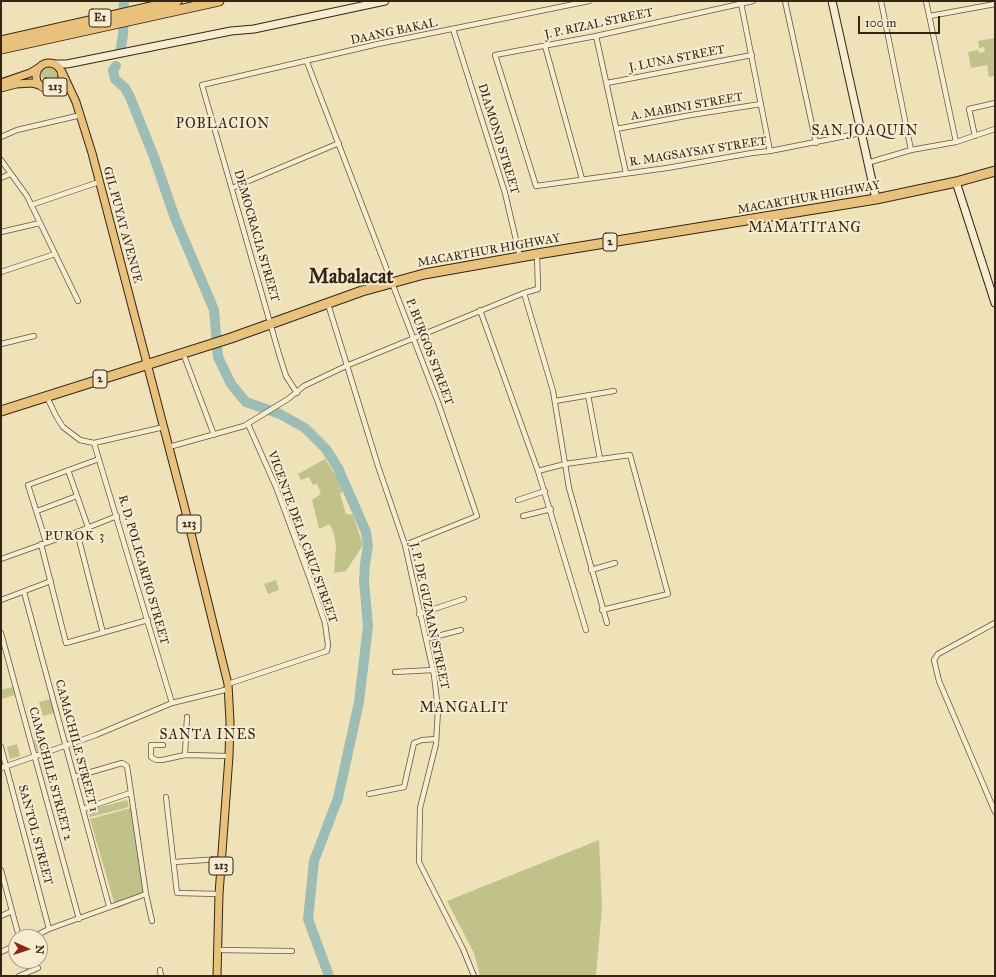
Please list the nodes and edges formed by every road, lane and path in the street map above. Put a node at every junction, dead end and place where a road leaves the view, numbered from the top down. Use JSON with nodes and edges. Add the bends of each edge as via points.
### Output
{"nodes":[{"id":1,"x":177,"y":1,"type":"edge"},
{"id":2,"x":220,"y":1,"type":"edge"},
{"id":3,"x":385,"y":1,"type":"edge"},
{"id":4,"x":589,"y":1,"type":"edge"},
{"id":5,"x":753,"y":1,"type":"edge"},
{"id":6,"x":786,"y":1,"type":"edge"},
{"id":7,"x":832,"y":1,"type":"edge"},
{"id":8,"x":881,"y":1,"type":"edge"},
{"id":9,"x":926,"y":1,"type":"edge"},
{"id":10,"x":741,"y":3,"type":"junction"},
{"id":11,"x":995,"y":4,"type":"edge"},
{"id":12,"x":150,"y":11,"type":"junction"},
{"id":13,"x":930,"y":16,"type":"junction"},
{"id":14,"x":453,"y":29,"type":"junction"},
{"id":15,"x":53,"y":33,"type":"junction"},
{"id":16,"x":596,"y":36,"type":"junction"},
{"id":17,"x":1,"y":41,"type":"edge"},
{"id":18,"x":546,"y":46,"type":"junction"},
{"id":19,"x":1,"y":49,"type":"edge"},
{"id":20,"x":752,"y":55,"type":"junction"},
{"id":21,"x":307,"y":62,"type":"junction"},
{"id":22,"x":69,"y":63,"type":"junction"},
{"id":23,"x":55,"y":64,"type":"junction"},
{"id":24,"x":40,"y":67,"type":"junction"},
{"id":25,"x":61,"y":71,"type":"junction"},
{"id":26,"x":1,"y":83,"type":"edge"},
{"id":27,"x":204,"y":83,"type":"joint"},
{"id":28,"x":607,"y":83,"type":"junction"},
{"id":29,"x":42,"y":86,"type":"junction"},
{"id":30,"x":55,"y":87,"type":"junction"},
{"id":31,"x":1,"y":88,"type":"edge"},
{"id":32,"x":72,"y":94,"type":"junction"},
{"id":33,"x":995,"y":103,"type":"edge"},
{"id":34,"x":761,"y":104,"type":"junction"},
{"id":35,"x":81,"y":115,"type":"junction"},
{"id":36,"x":616,"y":129,"type":"junction"},
{"id":37,"x":995,"y":129,"type":"edge"},
{"id":38,"x":862,"y":133,"type":"junction"},
{"id":39,"x":975,"y":136,"type":"junction"},
{"id":40,"x":1,"y":137,"type":"edge"},
{"id":41,"x":956,"y":142,"type":"junction"},
{"id":42,"x":816,"y":143,"type":"junction"},
{"id":43,"x":339,"y":144,"type":"junction"},
{"id":44,"x":912,"y":150,"type":"junction"},
{"id":45,"x":770,"y":152,"type":"junction"},
{"id":46,"x":1,"y":160,"type":"edge"},
{"id":47,"x":867,"y":163,"type":"junction"},
{"id":48,"x":995,"y":171,"type":"edge"},
{"id":49,"x":626,"y":173,"type":"junction"},
{"id":50,"x":10,"y":174,"type":"junction"},
{"id":51,"x":1,"y":178,"type":"edge"},
{"id":52,"x":582,"y":179,"type":"junction"},
{"id":53,"x":99,"y":182,"type":"junction"},
{"id":54,"x":956,"y":182,"type":"junction"},
{"id":55,"x":536,"y":186,"type":"joint"},
{"id":56,"x":232,"y":188,"type":"junction"},
{"id":57,"x":876,"y":199,"type":"junction"},
{"id":58,"x":31,"y":205,"type":"junction"},
{"id":59,"x":40,"y":223,"type":"junction"},
{"id":60,"x":1,"y":232,"type":"edge"},
{"id":61,"x":55,"y":254,"type":"junction"},
{"id":62,"x":537,"y":254,"type":"junction"},
{"id":63,"x":520,"y":257,"type":"junction"},
{"id":64,"x":1,"y":272,"type":"edge"},
{"id":65,"x":391,"y":282,"type":"junction"},
{"id":66,"x":524,"y":293,"type":"junction"},
{"id":67,"x":78,"y":300,"type":"dead end"},
{"id":68,"x":995,"y":303,"type":"edge"},
{"id":69,"x":328,"y":304,"type":"junction"},
{"id":70,"x":480,"y":310,"type":"junction"},
{"id":71,"x":271,"y":324,"type":"junction"},
{"id":72,"x":34,"y":336,"type":"dead end"},
{"id":73,"x":413,"y":340,"type":"junction"},
{"id":74,"x":1,"y":344,"type":"edge"},
{"id":75,"x":183,"y":353,"type":"junction"},
{"id":76,"x":148,"y":363,"type":"junction"},
{"id":77,"x":346,"y":366,"type":"junction"},
{"id":78,"x":614,"y":390,"type":"dead end"},
{"id":79,"x":297,"y":393,"type":"junction"},
{"id":80,"x":588,"y":395,"type":"junction"},
{"id":81,"x":47,"y":397,"type":"junction"},
{"id":82,"x":555,"y":401,"type":"junction"},
{"id":83,"x":1,"y":411,"type":"edge"},
{"id":84,"x":248,"y":424,"type":"junction"},
{"id":85,"x":164,"y":428,"type":"junction"},
{"id":86,"x":214,"y":435,"type":"junction"},
{"id":87,"x":94,"y":443,"type":"junction"},
{"id":88,"x":169,"y":447,"type":"junction"},
{"id":89,"x":99,"y":459,"type":"junction"},
{"id":90,"x":600,"y":459,"type":"junction"},
{"id":91,"x":565,"y":464,"type":"junction"},
{"id":92,"x":68,"y":470,"type":"junction"},
{"id":93,"x":538,"y":471,"type":"junction"},
{"id":94,"x":545,"y":492,"type":"junction"},
{"id":95,"x":77,"y":496,"type":"junction"},
{"id":96,"x":518,"y":500,"type":"dead end"},
{"id":97,"x":551,"y":509,"type":"junction"},
{"id":98,"x":37,"y":511,"type":"junction"},
{"id":99,"x":117,"y":516,"type":"junction"},
{"id":100,"x":523,"y":516,"type":"dead end"},
{"id":101,"x":88,"y":527,"type":"junction"},
{"id":102,"x":77,"y":532,"type":"junction"},
{"id":103,"x":44,"y":543,"type":"junction"},
{"id":104,"x":405,"y":545,"type":"junction"},
{"id":105,"x":1,"y":559,"type":"edge"},
{"id":106,"x":615,"y":563,"type":"dead end"},
{"id":107,"x":591,"y":570,"type":"junction"},
{"id":108,"x":51,"y":581,"type":"junction"},
{"id":109,"x":24,"y":592,"type":"junction"},
{"id":110,"x":464,"y":599,"type":"dead end"},
{"id":111,"x":1,"y":600,"type":"edge"},
{"id":112,"x":602,"y":610,"type":"junction"},
{"id":113,"x":419,"y":614,"type":"junction"},
{"id":114,"x":148,"y":620,"type":"junction"},
{"id":115,"x":606,"y":623,"type":"dead end"},
{"id":116,"x":995,"y":623,"type":"edge"},
{"id":117,"x":461,"y":630,"type":"dead end"},
{"id":118,"x":586,"y":630,"type":"dead end"},
{"id":119,"x":103,"y":633,"type":"junction"},
{"id":120,"x":1,"y":634,"type":"edge"},
{"id":121,"x":426,"y":639,"type":"junction"},
{"id":122,"x":433,"y":670,"type":"junction"},
{"id":123,"x":395,"y":672,"type":"dead end"},
{"id":124,"x":229,"y":687,"type":"junction"},
{"id":125,"x":172,"y":703,"type":"junction"},
{"id":126,"x":187,"y":717,"type":"dead end"},
{"id":127,"x":436,"y":738,"type":"junction"},
{"id":128,"x":163,"y":745,"type":"dead end"},
{"id":129,"x":65,"y":746,"type":"junction"},
{"id":130,"x":1,"y":747,"type":"edge"},
{"id":131,"x":35,"y":755,"type":"junction"},
{"id":132,"x":184,"y":755,"type":"junction"},
{"id":133,"x":229,"y":756,"type":"junction"},
{"id":134,"x":4,"y":767,"type":"edge"},
{"id":135,"x":74,"y":777,"type":"junction"},
{"id":136,"x":130,"y":793,"type":"junction"},
{"id":137,"x":369,"y":794,"type":"dead end"},
{"id":138,"x":166,"y":797,"type":"dead end"},
{"id":139,"x":83,"y":809,"type":"junction"},
{"id":140,"x":995,"y":812,"type":"edge"},
{"id":141,"x":221,"y":859,"type":"junction"},
{"id":142,"x":174,"y":862,"type":"junction"},
{"id":143,"x":1,"y":870,"type":"edge"},
{"id":144,"x":3,"y":884,"type":"edge"},
{"id":145,"x":146,"y":894,"type":"junction"},
{"id":146,"x":219,"y":894,"type":"junction"},
{"id":147,"x":109,"y":906,"type":"junction"},
{"id":148,"x":12,"y":911,"type":"junction"},
{"id":149,"x":1,"y":916,"type":"edge"},
{"id":150,"x":79,"y":919,"type":"junction"},
{"id":151,"x":152,"y":921,"type":"dead end"},
{"id":152,"x":17,"y":929,"type":"edge"},
{"id":153,"x":49,"y":929,"type":"joint"},
{"id":154,"x":218,"y":950,"type":"junction"},
{"id":155,"x":292,"y":951,"type":"dead end"},
{"id":156,"x":160,"y":970,"type":"dead end"},
{"id":157,"x":29,"y":974,"type":"edge"},
{"id":158,"x":20,"y":976,"type":"edge"},
{"id":159,"x":161,"y":976,"type":"edge"},
{"id":160,"x":217,"y":976,"type":"edge"},
{"id":161,"x":474,"y":976,"type":"edge"}],
"edges":[{"from":1,"to":12,"type":"highway","number":"E1"},
{"from":2,"to":12,"type":"highway","number":"E1"},
{"from":3,"to":22,"type":"street","via":[[254,29],[231,31]]},
{"from":4,"to":14,"type":"street","name":"DAANG BAKAL"},
{"from":5,"to":10,"type":"street","name":"J. P. RIZAL STREET"},
{"from":6,"to":42,"type":"street"},
{"from":7,"to":38,"type":"street"},
{"from":8,"to":44,"type":"street"},
{"from":9,"to":13,"type":"street"},
{"from":10,"to":16,"type":"street","name":"J. P. RIZAL STREET"},
{"from":10,"to":20,"type":"street"},
{"from":11,"to":13,"type":"street"},
{"from":12,"to":15,"type":"highway","number":"E1"},
{"from":13,"to":41,"type":"street"},
{"from":14,"to":21,"type":"street","name":"DAANG BAKAL"},
{"from":14,"to":63,"type":"street","name":"DIAMOND STREET","via":[[505,193]]},
{"from":15,"to":17,"type":"highway","number":"E1"},
{"from":15,"to":19,"type":"highway","number":"E1"},
{"from":16,"to":18,"type":"street","name":"J. P. RIZAL STREET"},
{"from":16,"to":28,"type":"street"},
{"from":18,"to":52,"type":"street"},
{"from":18,"to":55,"type":"street","name":"J. P. RIZAL STREET","via":[[495,55]]},
{"from":20,"to":28,"type":"street","name":"J. LUNA STREET"},
{"from":20,"to":34,"type":"street"},
{"from":21,"to":27,"type":"street","name":"DAANG BAKAL"},
{"from":21,"to":43,"type":"street","name":"P. BURGOS STREET"},
{"from":22,"to":23,"type":"street"},
{"from":22,"to":25,"type":"street"},
{"from":23,"to":24,"type":"main road","number":"213","via":[[47,63]]},
{"from":23,"to":25,"type":"main road","number":"213"},
{"from":24,"to":26,"type":"main road"},
{"from":24,"to":29,"type":"main road","number":"213","via":[[37,77]]},
{"from":25,"to":30,"type":"main road","number":"213","via":[[62,80]]},
{"from":25,"to":32,"type":"main road","name":"GIL PUYAT AVENUE","number":"213"},
{"from":27,"to":56,"type":"street","name":"DEMOCRACIA STREET","via":[[202,87]]},
{"from":28,"to":36,"type":"street"},
{"from":29,"to":30,"type":"main road","number":"213"},
{"from":29,"to":31,"type":"main road","via":[[24,84]]},
{"from":30,"to":32,"type":"main road","number":"213","via":[[64,88]]},
{"from":32,"to":35,"type":"main road","name":"GIL PUYAT AVENUE","number":"213"},
{"from":33,"to":39,"type":"street","via":[[969,109]]},
{"from":34,"to":36,"type":"street","name":"A. MABINI STREET"},
{"from":34,"to":45,"type":"street"},
{"from":35,"to":40,"type":"street","via":[[17,130]]},
{"from":35,"to":53,"type":"main road","name":"GIL PUYAT AVENUE","number":"213"},
{"from":36,"to":49,"type":"street"},
{"from":37,"to":39,"type":"street"},
{"from":38,"to":42,"type":"street","name":"R. MAGSAYSAY STREET"},
{"from":38,"to":47,"type":"street"},
{"from":39,"to":41,"type":"street"},
{"from":41,"to":44,"type":"street"},
{"from":42,"to":45,"type":"street","name":"R. MAGSAYSAY STREET"},
{"from":43,"to":56,"type":"street"},
{"from":43,"to":65,"type":"street","name":"P. BURGOS STREET"},
{"from":44,"to":47,"type":"street"},
{"from":45,"to":49,"type":"street","name":"R. MAGSAYSAY STREET"},
{"from":46,"to":50,"type":"street"},
{"from":47,"to":57,"type":"street"},
{"from":48,"to":54,"type":"highway","name":"MACARTHUR HIGHWAY","number":"2"},
{"from":49,"to":52,"type":"street","name":"R. MAGSAYSAY STREET"},
{"from":50,"to":51,"type":"street"},
{"from":50,"to":58,"type":"street"},
{"from":52,"to":55,"type":"street","name":"R. MAGSAYSAY STREET"},
{"from":53,"to":58,"type":"street"},
{"from":53,"to":76,"type":"main road","name":"GIL PUYAT AVENUE","number":"213"},
{"from":54,"to":57,"type":"highway","name":"MACARTHUR HIGHWAY","number":"2"},
{"from":54,"to":68,"type":"street"},
{"from":56,"to":71,"type":"street","name":"DEMOCRACIA STREET"},
{"from":57,"to":62,"type":"highway","name":"MACARTHUR HIGHWAY","number":"2"},
{"from":58,"to":59,"type":"street"},
{"from":59,"to":60,"type":"street"},
{"from":59,"to":61,"type":"street"},
{"from":61,"to":64,"type":"street"},
{"from":61,"to":67,"type":"street"},
{"from":62,"to":63,"type":"highway","name":"MACARTHUR HIGHWAY","number":"2"},
{"from":62,"to":66,"type":"street","via":[[540,287]]},
{"from":63,"to":65,"type":"highway","name":"MACARTHUR HIGHWAY","number":"2"},
{"from":65,"to":69,"type":"highway","name":"MACARTHUR HIGHWAY","number":"2"},
{"from":65,"to":73,"type":"street","name":"P. BURGOS STREET"},
{"from":66,"to":70,"type":"street"},
{"from":66,"to":82,"type":"street"},
{"from":69,"to":71,"type":"highway","name":"MACARTHUR HIGHWAY","number":"2"},
{"from":69,"to":77,"type":"street","name":"J. P. DE GUZMAN STREET"},
{"from":70,"to":73,"type":"street"},
{"from":70,"to":93,"type":"street"},
{"from":71,"to":75,"type":"highway","name":"MACARTHUR HIGHWAY","number":"2"},
{"from":71,"to":79,"type":"street","name":"DEMOCRACIA STREET","via":[[286,376]]},
{"from":72,"to":74,"type":"street"},
{"from":73,"to":77,"type":"street"},
{"from":73,"to":104,"type":"street","name":"P. BURGOS STREET","via":[[439,405],[477,516]]},
{"from":75,"to":76,"type":"highway","name":"MACARTHUR HIGHWAY","number":"2"},
{"from":75,"to":86,"type":"street"},
{"from":76,"to":81,"type":"highway","name":"MACARTHUR HIGHWAY","number":"2"},
{"from":76,"to":85,"type":"main road","number":"213"},
{"from":77,"to":79,"type":"street","via":[[304,386]]},
{"from":77,"to":104,"type":"street","name":"J. P. DE GUZMAN STREET"},
{"from":78,"to":80,"type":"street"},
{"from":79,"to":84,"type":"street"},
{"from":80,"to":82,"type":"street"},
{"from":80,"to":90,"type":"street"},
{"from":81,"to":83,"type":"highway","name":"MACARTHUR HIGHWAY","number":"2"},
{"from":81,"to":87,"type":"street","via":[[56,416],[74,437]]},
{"from":82,"to":91,"type":"street"},
{"from":84,"to":86,"type":"street"},
{"from":84,"to":124,"type":"street","name":"VICENTE DELA CRUZ STREET","via":[[274,482],[307,572],[325,623],[328,645],[327,651]]},
{"from":85,"to":87,"type":"street"},
{"from":85,"to":88,"type":"main road","number":"213"},
{"from":86,"to":88,"type":"street"},
{"from":87,"to":89,"type":"street","name":"R. D. POLICARPIO STREET"},
{"from":88,"to":124,"type":"main road","number":"213"},
{"from":89,"to":92,"type":"street"},
{"from":89,"to":99,"type":"street","name":"R. D. POLICARPIO STREET"},
{"from":90,"to":91,"type":"street"},
{"from":90,"to":112,"type":"street","via":[[630,455],[668,594]]},
{"from":91,"to":93,"type":"street"},
{"from":91,"to":107,"type":"street"},
{"from":92,"to":95,"type":"street"},
{"from":92,"to":98,"type":"street","via":[[28,485]]},
{"from":93,"to":94,"type":"street"},
{"from":94,"to":96,"type":"street"},
{"from":94,"to":97,"type":"street"},
{"from":95,"to":98,"type":"street"},
{"from":95,"to":101,"type":"street"},
{"from":97,"to":100,"type":"street"},
{"from":97,"to":118,"type":"street"},
{"from":98,"to":103,"type":"street"},
{"from":99,"to":101,"type":"street"},
{"from":99,"to":114,"type":"street","name":"R. D. POLICARPIO STREET"},
{"from":101,"to":102,"type":"street"},
{"from":102,"to":103,"type":"street"},
{"from":102,"to":119,"type":"street"},
{"from":103,"to":105,"type":"street"},
{"from":103,"to":108,"type":"street"},
{"from":104,"to":113,"type":"street","name":"J. P. DE GUZMAN STREET"},
{"from":106,"to":107,"type":"street"},
{"from":107,"to":112,"type":"street"},
{"from":108,"to":109,"type":"street"},
{"from":108,"to":119,"type":"street","via":[[66,643]]},
{"from":109,"to":111,"type":"street"},
{"from":109,"to":129,"type":"street","name":"CAMACHILE STREET 1"},
{"from":110,"to":113,"type":"street"},
{"from":112,"to":115,"type":"street"},
{"from":113,"to":121,"type":"street","name":"J. P. DE GUZMAN STREET"},
{"from":114,"to":119,"type":"street"},
{"from":114,"to":125,"type":"street","name":"R. D. POLICARPIO STREET"},
{"from":116,"to":140,"type":"street","via":[[938,654],[934,660],[939,681]]},
{"from":117,"to":121,"type":"street"},
{"from":120,"to":131,"type":"street","name":"CAMACHILE STREET 2"},
{"from":121,"to":122,"type":"street","name":"J. P. DE GUZMAN STREET"},
{"from":122,"to":123,"type":"street"},
{"from":122,"to":127,"type":"street","name":"J. P. DE GUZMAN STREET","via":[[438,710]]},
{"from":124,"to":125,"type":"street"},
{"from":124,"to":133,"type":"main road","number":"213"},
{"from":125,"to":129,"type":"street"},
{"from":126,"to":132,"type":"street"},
{"from":127,"to":137,"type":"street","via":[[414,743],[404,787]]},
{"from":127,"to":161,"type":"street","name":"J. P. DE GUZMAN STREET","via":[[420,808],[419,862]]},
{"from":128,"to":132,"type":"street","via":[[151,745],[151,757],[162,760]]},
{"from":129,"to":131,"type":"street"},
{"from":129,"to":135,"type":"street","name":"CAMACHILE STREET 1"},
{"from":130,"to":134,"type":"street","name":"SANTOL STREET"},
{"from":131,"to":134,"type":"street"},
{"from":131,"to":150,"type":"street","name":"CAMACHILE STREET 2"},
{"from":132,"to":133,"type":"street"},
{"from":133,"to":141,"type":"main road","number":"213"},
{"from":134,"to":153,"type":"street","name":"SANTOL STREET"},
{"from":135,"to":136,"type":"street","via":[[124,763],[127,766]]},
{"from":135,"to":139,"type":"street","name":"CAMACHILE STREET 1"},
{"from":136,"to":139,"type":"street"},
{"from":136,"to":145,"type":"street"},
{"from":138,"to":142,"type":"street"},
{"from":139,"to":147,"type":"street","name":"CAMACHILE STREET 1"},
{"from":141,"to":142,"type":"street"},
{"from":141,"to":146,"type":"main road","number":"213"},
{"from":142,"to":146,"type":"street","via":[[177,893]]},
{"from":143,"to":144,"type":"street"},
{"from":144,"to":148,"type":"street"},
{"from":145,"to":147,"type":"street"},
{"from":145,"to":151,"type":"street"},
{"from":146,"to":154,"type":"main road","number":"213"},
{"from":147,"to":150,"type":"street"},
{"from":148,"to":149,"type":"street"},
{"from":148,"to":152,"type":"street"},
{"from":150,"to":153,"type":"street"},
{"from":154,"to":155,"type":"street"},
{"from":154,"to":160,"type":"main road","number":"213"},
{"from":156,"to":159,"type":"street"},
{"from":157,"to":158,"type":"street"}]}
